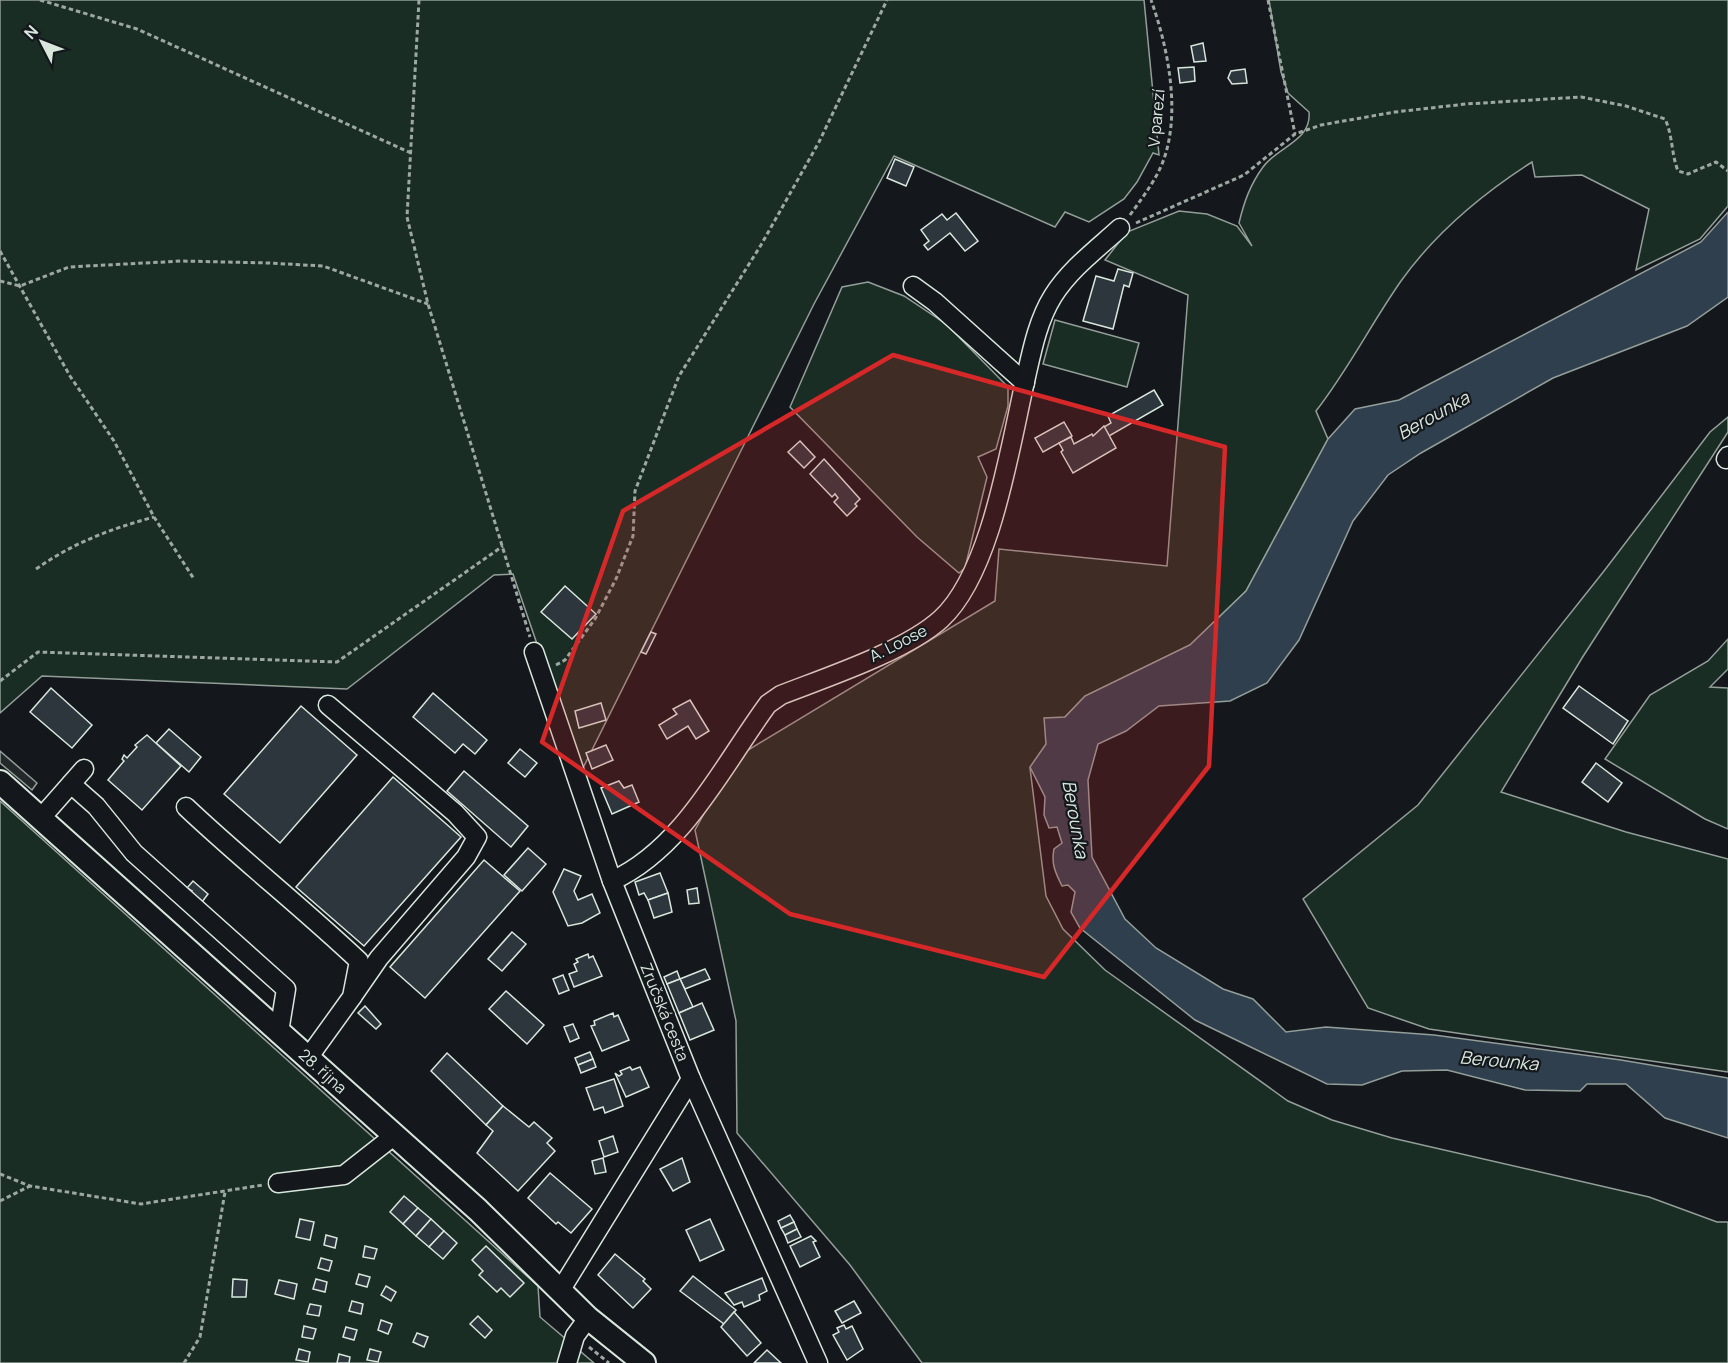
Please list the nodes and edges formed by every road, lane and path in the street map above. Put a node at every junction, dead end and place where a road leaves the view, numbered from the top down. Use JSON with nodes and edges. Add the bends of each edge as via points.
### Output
{"nodes":[{"id":1,"x":40,"y":0,"type":"edge"},
{"id":2,"x":420,"y":0,"type":"edge"},
{"id":3,"x":887,"y":0,"type":"edge"},
{"id":4,"x":1151,"y":0,"type":"edge"},
{"id":5,"x":1268,"y":0,"type":"edge"},
{"id":6,"x":1295,"y":134,"type":"junction"},
{"id":7,"x":411,"y":153,"type":"junction"},
{"id":8,"x":1728,"y":171,"type":"edge"},
{"id":9,"x":1120,"y":228,"type":"junction"},
{"id":10,"x":0,"y":251,"type":"edge"},
{"id":11,"x":0,"y":281,"type":"edge"},
{"id":12,"x":20,"y":286,"type":"junction"},
{"id":13,"x":913,"y":286,"type":"dead end"},
{"id":14,"x":428,"y":304,"type":"junction"},
{"id":15,"x":1024,"y":383,"type":"junction"},
{"id":16,"x":154,"y":517,"type":"junction"},
{"id":17,"x":503,"y":546,"type":"junction"},
{"id":18,"x":36,"y":569,"type":"dead end"},
{"id":19,"x":194,"y":579,"type":"dead end"},
{"id":20,"x":534,"y":652,"type":"joint"},
{"id":21,"x":541,"y":673,"type":"junction"},
{"id":22,"x":0,"y":681,"type":"edge"},
{"id":23,"x":328,"y":705,"type":"dead end"},
{"id":24,"x":84,"y":769,"type":"dead end"},
{"id":25,"x":0,"y":782,"type":"edge"},
{"id":26,"x":71,"y":784,"type":"junction"},
{"id":27,"x":186,"y":807,"type":"dead end"},
{"id":28,"x":40,"y":819,"type":"junction"},
{"id":29,"x":612,"y":881,"type":"junction"},
{"id":30,"x":352,"y":997,"type":"junction"},
{"id":31,"x":279,"y":1032,"type":"junction"},
{"id":32,"x":308,"y":1058,"type":"junction"},
{"id":33,"x":691,"y":1079,"type":"junction"},
{"id":34,"x":395,"y":1135,"type":"junction"},
{"id":35,"x":0,"y":1174,"type":"edge"},
{"id":36,"x":279,"y":1183,"type":"joint"},
{"id":37,"x":30,"y":1186,"type":"junction"},
{"id":38,"x":225,"y":1191,"type":"junction"},
{"id":39,"x":0,"y":1201,"type":"edge"},
{"id":40,"x":560,"y":1291,"type":"junction"},
{"id":41,"x":581,"y":1327,"type":"junction"},
{"id":42,"x":184,"y":1363,"type":"edge"},
{"id":43,"x":567,"y":1363,"type":"edge"},
{"id":44,"x":609,"y":1363,"type":"edge"},
{"id":45,"x":644,"y":1363,"type":"edge"},
{"id":46,"x":818,"y":1363,"type":"edge"}],
"edges":[{"from":1,"to":7,"type":"path","via":[[137,29]]},
{"from":2,"to":7,"type":"path"},
{"from":3,"to":21,"type":"path","via":[[819,142],[761,245],[679,376],[635,491],[633,536],[616,579],[595,619],[565,660]]},
{"from":4,"to":9,"type":"path","name":"V parezí","via":[[1171,71],[1170,126],[1163,161],[1151,186]]},
{"from":5,"to":6,"type":"path"},
{"from":6,"to":8,"type":"path","via":[[1321,125],[1395,112],[1581,97],[1665,119],[1678,171],[1688,174],[1716,162]]},
{"from":6,"to":9,"type":"path","via":[[1244,175]]},
{"from":7,"to":14,"type":"path","via":[[407,217]]},
{"from":9,"to":15,"type":"street","name":"A. Loose","via":[[1083,261],[1053,296],[1036,333]]},
{"from":10,"to":12,"type":"path"},
{"from":11,"to":12,"type":"path"},
{"from":12,"to":14,"type":"path","via":[[69,267],[182,261],[269,263],[323,266]]},
{"from":12,"to":16,"type":"path","via":[[70,376],[114,441]]},
{"from":13,"to":15,"type":"street"},
{"from":14,"to":17,"type":"path"},
{"from":15,"to":29,"type":"street","name":"A. Loose","via":[[985,541],[965,589],[942,618],[918,637],[768,704],[669,840]]},
{"from":16,"to":18,"type":"path","via":[[97,534],[66,548]]},
{"from":16,"to":19,"type":"path"},
{"from":17,"to":20,"type":"path"},
{"from":17,"to":22,"type":"path","via":[[337,662],[38,652]]},
{"from":20,"to":21,"type":"street","name":"Zručská cesta"},
{"from":21,"to":29,"type":"street","name":"Zručská cesta"},
{"from":23,"to":30,"type":"street","via":[[455,813],[477,837],[466,857],[379,958]]},
{"from":24,"to":26,"type":"street"},
{"from":25,"to":28,"type":"main road","name":"28. října"},
{"from":26,"to":28,"type":"street"},
{"from":26,"to":31,"type":"street","via":[[96,806],[134,853],[286,989]]},
{"from":27,"to":30,"type":"street","via":[[359,961]]},
{"from":28,"to":31,"type":"main road","name":"28. října"},
{"from":29,"to":33,"type":"street","name":"Zručská cesta"},
{"from":30,"to":32,"type":"street"},
{"from":31,"to":32,"type":"main road","name":"28. října"},
{"from":32,"to":34,"type":"main road","name":"28. října"},
{"from":33,"to":40,"type":"street"},
{"from":33,"to":46,"type":"street","name":"Zručská cesta"},
{"from":34,"to":36,"type":"street","via":[[344,1175]]},
{"from":34,"to":40,"type":"main road","name":"28. října"},
{"from":35,"to":37,"type":"path"},
{"from":36,"to":38,"type":"path"},
{"from":37,"to":38,"type":"path","via":[[141,1204]]},
{"from":37,"to":39,"type":"path"},
{"from":38,"to":42,"type":"path","via":[[200,1337]]},
{"from":40,"to":41,"type":"main road","name":"28. října"},
{"from":41,"to":43,"type":"street"},
{"from":41,"to":44,"type":"path"},
{"from":41,"to":45,"type":"main road","name":"28. října"}]}
